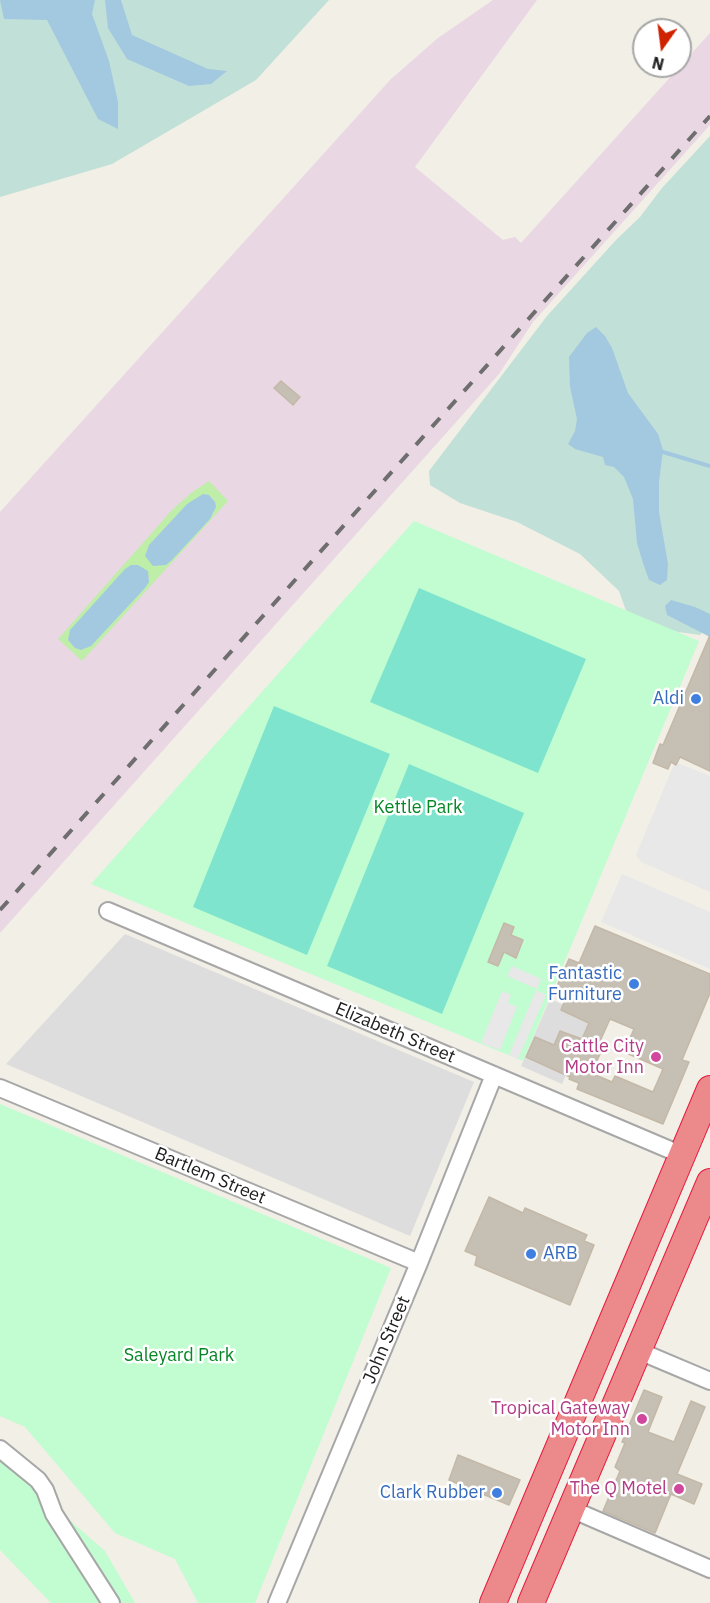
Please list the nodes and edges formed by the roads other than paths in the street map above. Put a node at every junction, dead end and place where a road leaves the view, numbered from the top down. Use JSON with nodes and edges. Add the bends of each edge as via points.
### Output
{"nodes":[{"id":1,"x":108,"y":911,"type":"dead end"},
{"id":2,"x":494,"y":1076,"type":"junction"},
{"id":3,"x":0,"y":1088,"type":"edge"},
{"id":4,"x":710,"y":1089,"type":"edge"},
{"id":5,"x":682,"y":1155,"type":"junction"},
{"id":6,"x":710,"y":1182,"type":"edge"},
{"id":7,"x":419,"y":1263,"type":"junction"},
{"id":8,"x":639,"y":1351,"type":"junction"},
{"id":9,"x":710,"y":1381,"type":"edge"},
{"id":10,"x":0,"y":1449,"type":"edge"},
{"id":11,"x":538,"y":1495,"type":"junction"},
{"id":12,"x":571,"y":1509,"type":"junction"},
{"id":13,"x":710,"y":1569,"type":"edge"},
{"id":14,"x":111,"y":1603,"type":"edge"},
{"id":15,"x":277,"y":1603,"type":"edge"},
{"id":16,"x":493,"y":1603,"type":"edge"},
{"id":17,"x":531,"y":1603,"type":"edge"}],
"edges":[{"from":1,"to":2,"type":"street","name":"Elizabeth Street"},
{"from":2,"to":5,"type":"street","name":"Elizabeth Street"},
{"from":2,"to":7,"type":"street","name":"John Street"},
{"from":3,"to":7,"type":"street","name":"Bartlem Street"},
{"from":4,"to":5,"type":"highway"},
{"from":5,"to":11,"type":"highway"},
{"from":6,"to":8,"type":"highway"},
{"from":7,"to":15,"type":"street","name":"John Street"},
{"from":8,"to":9,"type":"street"},
{"from":8,"to":12,"type":"highway"},
{"from":10,"to":14,"type":"street","via":[[38,1480],[54,1514]]},
{"from":11,"to":12,"type":"highway"},
{"from":11,"to":16,"type":"highway"},
{"from":12,"to":13,"type":"street"},
{"from":12,"to":17,"type":"highway"}]}
